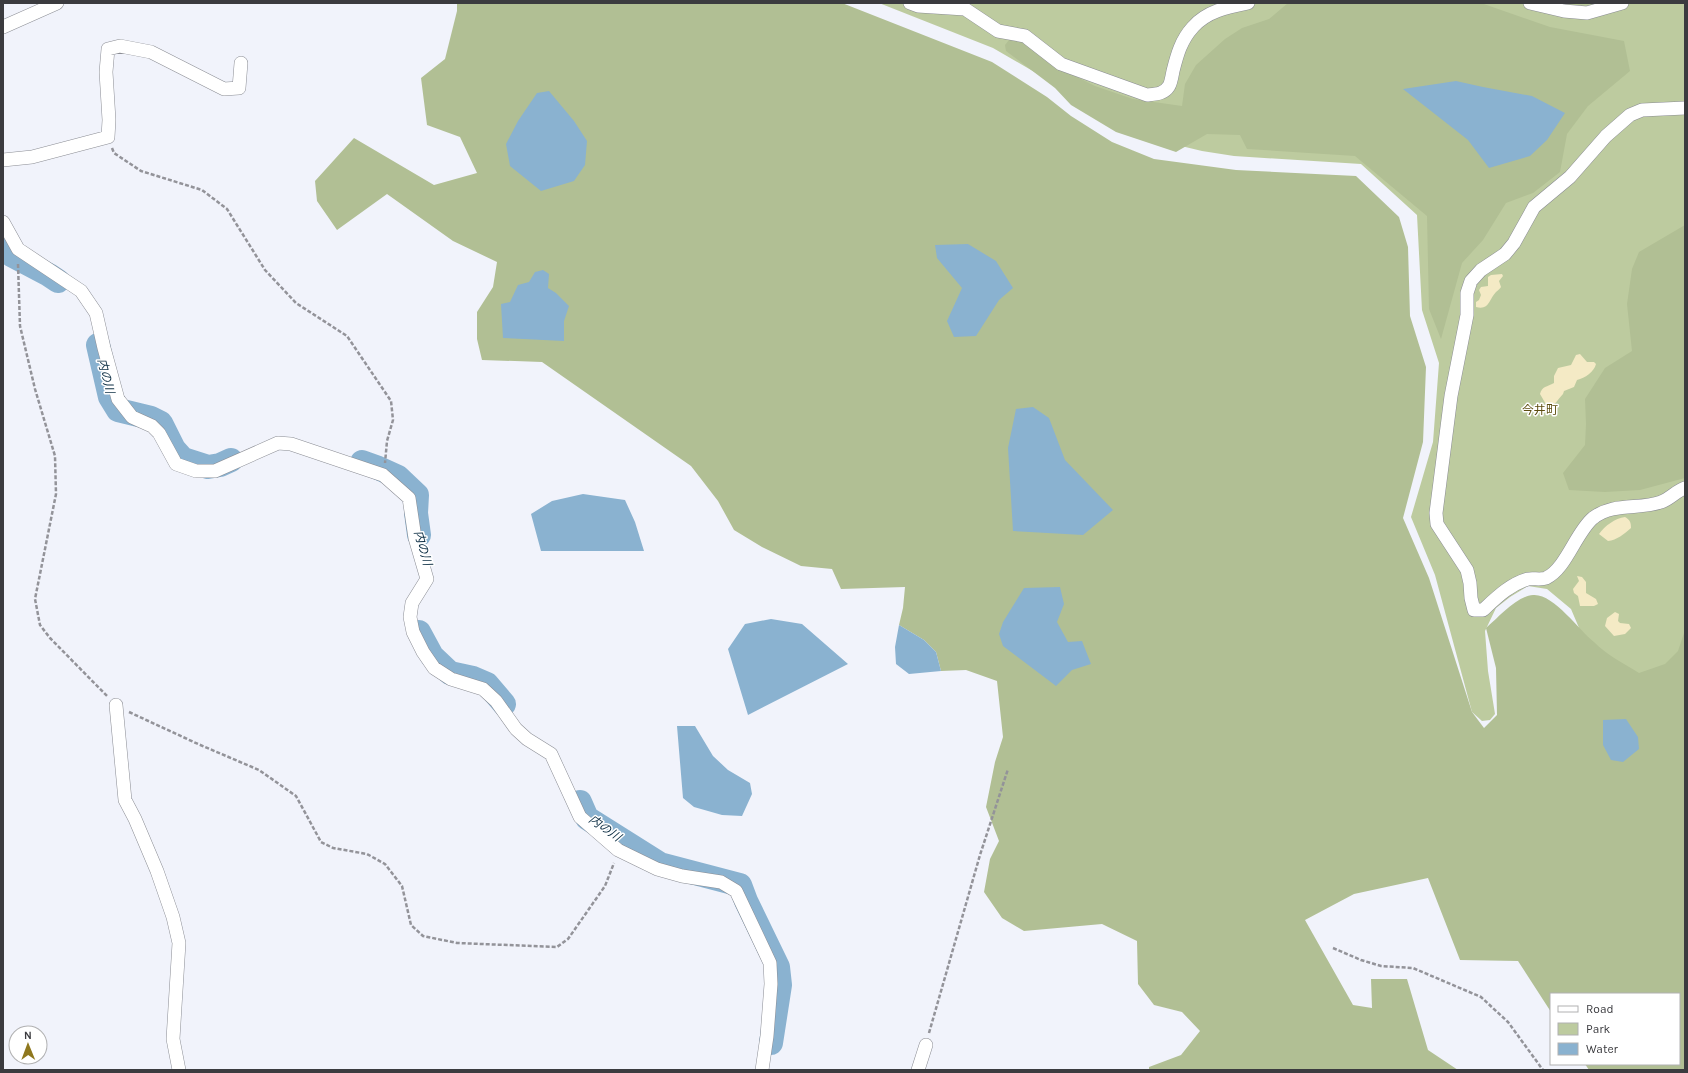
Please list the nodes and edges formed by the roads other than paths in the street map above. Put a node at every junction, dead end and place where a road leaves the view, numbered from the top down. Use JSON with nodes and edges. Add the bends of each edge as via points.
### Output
{"nodes":[{"id":1,"x":57,"y":3,"type":"edge"},
{"id":2,"x":910,"y":3,"type":"edge"},
{"id":3,"x":1248,"y":3,"type":"edge"},
{"id":4,"x":1530,"y":3,"type":"edge"},
{"id":5,"x":1622,"y":3,"type":"edge"},
{"id":6,"x":3,"y":27,"type":"edge"},
{"id":7,"x":241,"y":63,"type":"dead end"},
{"id":8,"x":1685,"y":108,"type":"edge"},
{"id":9,"x":3,"y":160,"type":"edge"},
{"id":10,"x":3,"y":222,"type":"edge"},
{"id":11,"x":1685,"y":488,"type":"edge"},
{"id":12,"x":116,"y":705,"type":"road end"},
{"id":13,"x":926,"y":1045,"type":"road end"},
{"id":14,"x":179,"y":1070,"type":"edge"},
{"id":15,"x":762,"y":1070,"type":"edge"},
{"id":16,"x":918,"y":1070,"type":"edge"}],
"edges":[{"from":1,"to":6,"type":"street"},
{"from":2,"to":3,"type":"street","via":[[918,6],[965,9],[998,31],[1025,36],[1061,64],[1147,95],[1161,94],[1169,86],[1182,40],[1194,26],[1227,7]]},
{"from":4,"to":5,"type":"street","via":[[1564,11],[1587,13]]},
{"from":7,"to":9,"type":"street","via":[[239,88],[224,89],[151,52],[120,46],[108,49],[108,137],[32,157]]},
{"from":8,"to":11,"type":"street","via":[[1642,110],[1630,115],[1606,136],[1570,177],[1534,207],[1505,254],[1481,270],[1471,282],[1467,293],[1467,316],[1451,396],[1439,481],[1437,524],[1467,570],[1474,610],[1483,610],[1511,586],[1528,579],[1546,578],[1559,568],[1593,518],[1609,510],[1626,506],[1645,506],[1662,502]]},
{"from":10,"to":15,"type":"street","via":[[18,249],[81,291],[96,313],[118,400],[129,413],[159,433],[176,464],[196,471],[215,471],[278,443],[291,444],[383,476],[409,498],[415,538],[427,579],[412,603],[410,617],[413,632],[434,668],[451,679],[483,689],[496,701],[516,729],[551,754],[580,817],[618,850],[657,869],[721,882],[736,891],[770,963],[771,984]]},
{"from":12,"to":14,"type":"street","via":[[125,800],[157,871],[179,943],[173,1039]]},
{"from":13,"to":16,"type":"street"}]}
